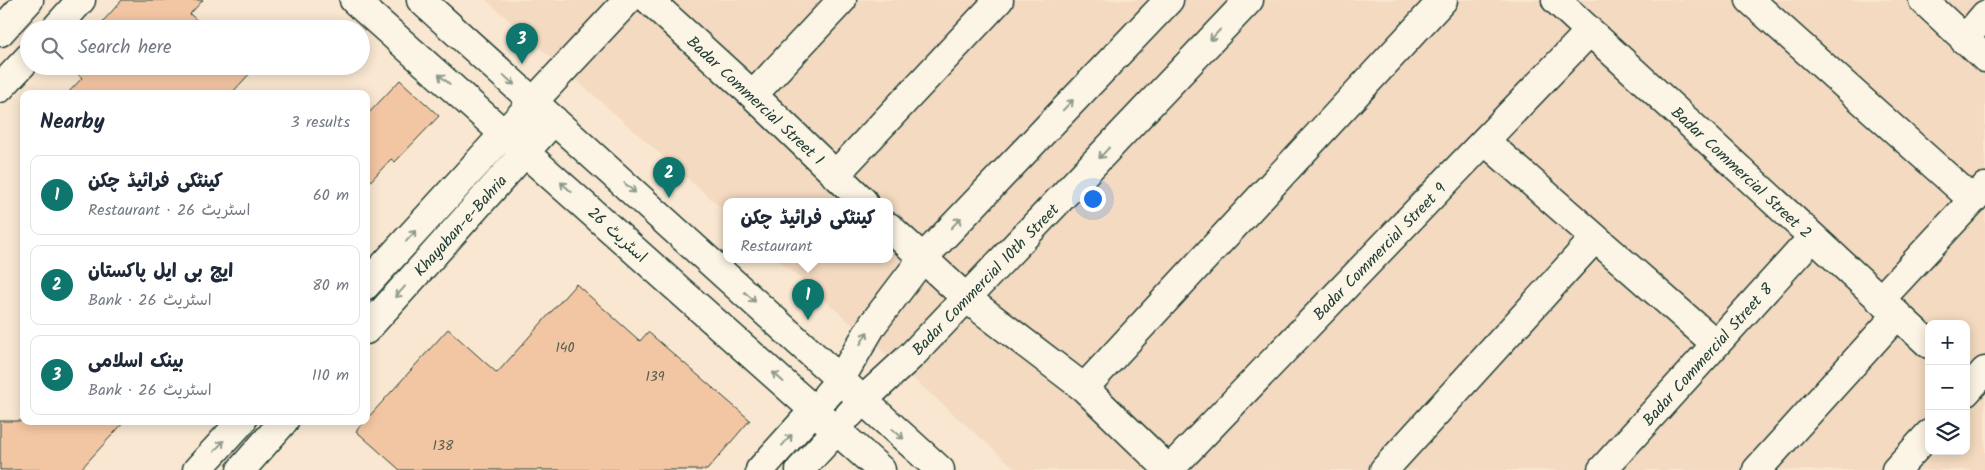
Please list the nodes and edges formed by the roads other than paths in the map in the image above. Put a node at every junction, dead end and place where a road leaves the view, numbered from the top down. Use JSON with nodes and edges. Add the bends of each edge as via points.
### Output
{"nodes":[{"id":1,"x":29,"y":0,"type":"edge"},
{"id":2,"x":81,"y":0,"type":"edge"},
{"id":3,"x":354,"y":0,"type":"edge"},
{"id":4,"x":421,"y":0,"type":"edge"},
{"id":5,"x":628,"y":0,"type":"edge"},
{"id":6,"x":649,"y":0,"type":"edge"},
{"id":7,"x":842,"y":0,"type":"edge"},
{"id":8,"x":999,"y":0,"type":"edge"},
{"id":9,"x":1169,"y":0,"type":"edge"},
{"id":10,"x":1249,"y":0,"type":"edge"},
{"id":11,"x":1443,"y":0,"type":"edge"},
{"id":12,"x":1556,"y":0,"type":"edge"},
{"id":13,"x":1750,"y":0,"type":"edge"},
{"id":14,"x":1923,"y":0,"type":"edge"},
{"id":15,"x":1985,"y":15,"type":"edge"},
{"id":16,"x":63,"y":20,"type":"edge"},
{"id":17,"x":0,"y":32,"type":"edge"},
{"id":18,"x":1589,"y":32,"type":"junction"},
{"id":19,"x":1964,"y":40,"type":"junction"},
{"id":20,"x":1985,"y":58,"type":"edge"},
{"id":21,"x":20,"y":67,"type":"edge"},
{"id":22,"x":0,"y":88,"type":"edge"},
{"id":23,"x":753,"y":95,"type":"junction"},
{"id":24,"x":532,"y":102,"type":"junction"},
{"id":25,"x":554,"y":120,"type":"junction"},
{"id":26,"x":505,"y":133,"type":"junction"},
{"id":27,"x":1485,"y":141,"type":"junction"},
{"id":28,"x":526,"y":152,"type":"junction"},
{"id":29,"x":835,"y":175,"type":"junction"},
{"id":30,"x":1979,"y":194,"type":"edge"},
{"id":31,"x":860,"y":198,"type":"edge"},
{"id":32,"x":893,"y":230,"type":"edge"},
{"id":33,"x":1813,"y":237,"type":"junction"},
{"id":34,"x":1595,"y":238,"type":"junction"},
{"id":35,"x":923,"y":258,"type":"junction"},
{"id":36,"x":370,"y":281,"type":"edge"},
{"id":37,"x":966,"y":298,"type":"junction"},
{"id":38,"x":1889,"y":307,"type":"junction"},
{"id":39,"x":370,"y":326,"type":"edge"},
{"id":40,"x":1925,"y":340,"type":"edge"},
{"id":41,"x":1716,"y":344,"type":"junction"},
{"id":42,"x":840,"y":380,"type":"junction"},
{"id":43,"x":1084,"y":388,"type":"junction"},
{"id":44,"x":862,"y":401,"type":"junction"},
{"id":45,"x":814,"y":409,"type":"junction"},
{"id":46,"x":238,"y":425,"type":"edge"},
{"id":47,"x":280,"y":425,"type":"edge"},
{"id":48,"x":837,"y":430,"type":"junction"},
{"id":49,"x":1925,"y":438,"type":"edge"},
{"id":50,"x":197,"y":470,"type":"edge"},
{"id":51,"x":241,"y":470,"type":"edge"},
{"id":52,"x":760,"y":470,"type":"edge"},
{"id":53,"x":800,"y":470,"type":"edge"},
{"id":54,"x":881,"y":470,"type":"edge"},
{"id":55,"x":940,"y":470,"type":"edge"},
{"id":56,"x":1169,"y":470,"type":"edge"},
{"id":57,"x":1384,"y":470,"type":"edge"},
{"id":58,"x":1602,"y":470,"type":"edge"},
{"id":59,"x":1757,"y":470,"type":"edge"},
{"id":60,"x":1896,"y":470,"type":"edge"}],
"edges":[{"from":1,"to":17,"type":"street"},
{"from":2,"to":16,"type":"street"},
{"from":26,"to":3,"type":"street","name":"اسٹریٹ 26","one_way":true},
{"from":4,"to":24,"type":"street","one_way":true},
{"from":5,"to":24,"type":"street","name":"Khayaban-e-Bahria"},
{"from":6,"to":23,"type":"street","name":"Badar Commercial Street 1"},
{"from":7,"to":23,"type":"street"},
{"from":8,"to":29,"type":"street"},
{"from":35,"to":9,"type":"street","one_way":true},
{"from":10,"to":37,"type":"street","name":"Badar Commercial 10th Street","one_way":true},
{"from":11,"to":43,"type":"street"},
{"from":12,"to":18,"type":"street","name":"Badar Commercial Street 2"},
{"from":13,"to":30,"type":"street"},
{"from":14,"to":19,"type":"street"},
{"from":15,"to":19,"type":"street"},
{"from":18,"to":27,"type":"street","name":"Badar Commercial Street 9"},
{"from":18,"to":33,"type":"street","name":"Badar Commercial Street 2"},
{"from":19,"to":20,"type":"street"},
{"from":21,"to":22,"type":"street"},
{"from":23,"to":29,"type":"street","name":"Badar Commercial Street 1"},
{"from":24,"to":25,"type":"street"},
{"from":24,"to":26,"type":"street","name":"Khayaban-e-Bahria"},
{"from":25,"to":28,"type":"street","name":"Khayaban-e-Bahria"},
{"from":25,"to":42,"type":"street","one_way":true},
{"from":26,"to":28,"type":"street","name":"اسٹریٹ 26"},
{"from":36,"to":26,"type":"street","name":"Khayaban-e-Bahria","one_way":true},
{"from":27,"to":34,"type":"street"},
{"from":27,"to":56,"type":"street","name":"Badar Commercial Street 9"},
{"from":28,"to":39,"type":"street","name":"Khayaban-e-Bahria","one_way":true},
{"from":45,"to":28,"type":"street","name":"اسٹریٹ 26","one_way":true},
{"from":29,"to":31,"type":"street","name":"Badar Commercial Street 1"},
{"from":30,"to":38,"type":"street"},
{"from":32,"to":35,"type":"street"},
{"from":33,"to":38,"type":"street","name":"Badar Commercial Street 2"},
{"from":33,"to":41,"type":"street","name":"Badar Commercial Street 8"},
{"from":34,"to":41,"type":"street"},
{"from":34,"to":57,"type":"street"},
{"from":35,"to":37,"type":"street"},
{"from":42,"to":35,"type":"street","one_way":true,"via":[[873,324]]},
{"from":37,"to":43,"type":"street"},
{"from":37,"to":44,"type":"street","name":"Badar Commercial 10th Street"},
{"from":38,"to":40,"type":"street","name":"Badar Commercial Street 2"},
{"from":38,"to":59,"type":"street"},
{"from":41,"to":58,"type":"street","name":"Badar Commercial Street 8"},
{"from":42,"to":44,"type":"street"},
{"from":42,"to":45,"type":"street"},
{"from":43,"to":56,"type":"street"},
{"from":44,"to":48,"type":"street","name":"Badar Commercial 10th Street"},
{"from":44,"to":55,"type":"street","one_way":true},
{"from":45,"to":48,"type":"street","name":"اسٹریٹ 26"},
{"from":52,"to":45,"type":"street","one_way":true},
{"from":50,"to":46,"type":"street","one_way":true},
{"from":47,"to":51,"type":"street"},
{"from":48,"to":53,"type":"street","name":"Badar Commercial 10th Street"},
{"from":48,"to":54,"type":"street","name":"اسٹریٹ 26"},
{"from":49,"to":60,"type":"street"}]}
